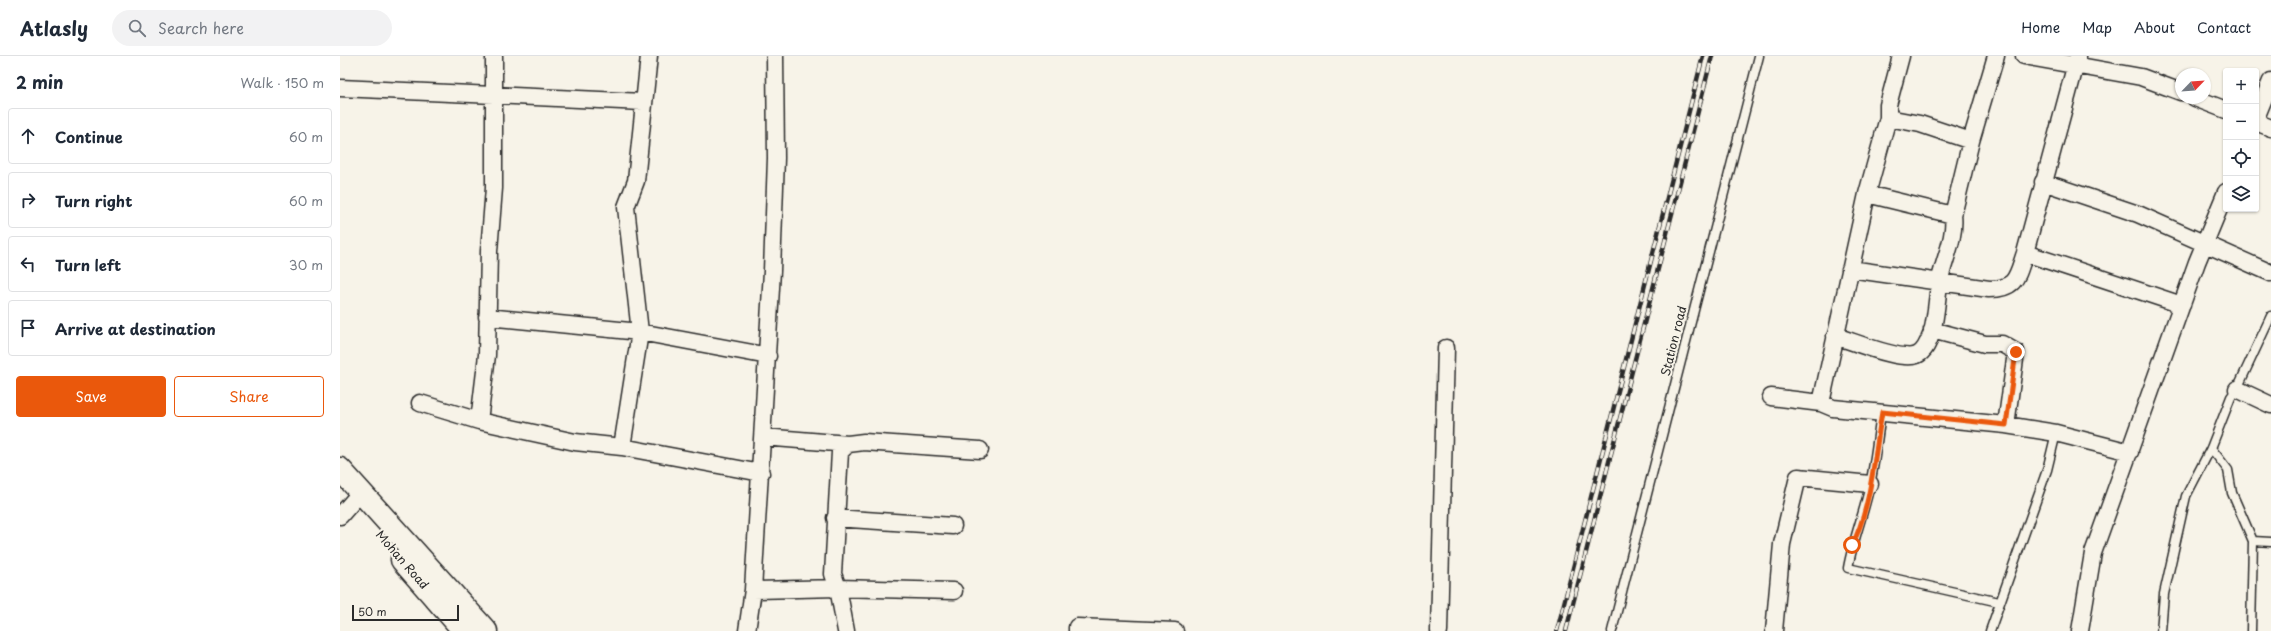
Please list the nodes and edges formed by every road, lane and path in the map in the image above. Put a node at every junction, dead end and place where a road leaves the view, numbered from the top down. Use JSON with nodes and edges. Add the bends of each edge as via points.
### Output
{"nodes":[{"id":1,"x":494,"y":56,"type":"edge"},
{"id":2,"x":649,"y":56,"type":"edge"},
{"id":3,"x":775,"y":56,"type":"edge"},
{"id":4,"x":1759,"y":56,"type":"edge"},
{"id":5,"x":1901,"y":56,"type":"edge"},
{"id":6,"x":1996,"y":56,"type":"edge"},
{"id":7,"x":2024,"y":56,"type":"edge"},
{"id":8,"x":2076,"y":60,"type":"edge"},
{"id":9,"x":2271,"y":81,"type":"edge"},
{"id":10,"x":340,"y":88,"type":"edge"},
{"id":11,"x":2175,"y":90,"type":"edge"},
{"id":12,"x":493,"y":96,"type":"junction"},
{"id":13,"x":643,"y":102,"type":"junction"},
{"id":14,"x":2210,"y":104,"type":"edge"},
{"id":15,"x":2223,"y":109,"type":"edge"},
{"id":16,"x":2259,"y":111,"type":"edge"},
{"id":17,"x":1888,"y":118,"type":"junction"},
{"id":18,"x":2259,"y":123,"type":"edge"},
{"id":19,"x":2271,"y":128,"type":"edge"},
{"id":20,"x":1971,"y":141,"type":"junction"},
{"id":21,"x":2043,"y":182,"type":"junction"},
{"id":22,"x":1867,"y":194,"type":"junction"},
{"id":23,"x":2223,"y":199,"type":"edge"},
{"id":24,"x":1953,"y":215,"type":"junction"},
{"id":25,"x":2205,"y":243,"type":"junction"},
{"id":26,"x":2025,"y":253,"type":"junction"},
{"id":27,"x":1850,"y":270,"type":"junction"},
{"id":28,"x":2271,"y":273,"type":"edge"},
{"id":29,"x":1940,"y":282,"type":"junction"},
{"id":30,"x":2182,"y":305,"type":"junction"},
{"id":31,"x":2271,"y":316,"type":"edge"},
{"id":32,"x":487,"y":317,"type":"junction"},
{"id":33,"x":1932,"y":330,"type":"junction"},
{"id":34,"x":640,"y":332,"type":"junction"},
{"id":35,"x":1835,"y":336,"type":"junction"},
{"id":36,"x":1446,"y":348,"type":"dead end"},
{"id":37,"x":768,"y":356,"type":"junction"},
{"id":38,"x":2237,"y":389,"type":"junction"},
{"id":39,"x":1771,"y":398,"type":"dead end"},
{"id":40,"x":420,"y":403,"type":"dead end"},
{"id":41,"x":1821,"y":403,"type":"junction"},
{"id":42,"x":2271,"y":405,"type":"edge"},
{"id":43,"x":1882,"y":412,"type":"junction"},
{"id":44,"x":479,"y":421,"type":"junction"},
{"id":45,"x":2006,"y":425,"type":"junction"},
{"id":46,"x":2056,"y":433,"type":"junction"},
{"id":47,"x":763,"y":437,"type":"junction"},
{"id":48,"x":848,"y":444,"type":"junction"},
{"id":49,"x":622,"y":447,"type":"junction"},
{"id":50,"x":2211,"y":448,"type":"junction"},
{"id":51,"x":980,"y":450,"type":"dead end"},
{"id":52,"x":2130,"y":452,"type":"junction"},
{"id":53,"x":340,"y":469,"type":"edge"},
{"id":54,"x":761,"y":473,"type":"junction"},
{"id":55,"x":1870,"y":484,"type":"junction"},
{"id":56,"x":348,"y":500,"type":"edge"},
{"id":57,"x":835,"y":518,"type":"junction"},
{"id":58,"x":953,"y":526,"type":"dead end"},
{"id":59,"x":2253,"y":541,"type":"junction"},
{"id":60,"x":2271,"y":542,"type":"edge"},
{"id":61,"x":838,"y":588,"type":"junction"},
{"id":62,"x":752,"y":590,"type":"junction"},
{"id":63,"x":954,"y":591,"type":"dead end"},
{"id":64,"x":1999,"y":602,"type":"junction"},
{"id":65,"x":464,"y":631,"type":"edge"},
{"id":66,"x":486,"y":631,"type":"edge"},
{"id":67,"x":747,"y":631,"type":"edge"},
{"id":68,"x":846,"y":631,"type":"edge"},
{"id":69,"x":1077,"y":631,"type":"edge"},
{"id":70,"x":1175,"y":631,"type":"edge"},
{"id":71,"x":1440,"y":631,"type":"edge"},
{"id":72,"x":1612,"y":631,"type":"edge"},
{"id":73,"x":1774,"y":631,"type":"edge"},
{"id":74,"x":1990,"y":631,"type":"edge"},
{"id":75,"x":2080,"y":631,"type":"edge"},
{"id":76,"x":2161,"y":631,"type":"edge"},
{"id":77,"x":2251,"y":631,"type":"edge"}],
"edges":[{"from":1,"to":12,"type":"street"},
{"from":2,"to":13,"type":"street"},
{"from":3,"to":37,"type":"street","via":[[776,158]]},
{"from":4,"to":72,"type":"lane","name":"Station road"},
{"from":5,"to":17,"type":"street","via":[[1888,105]]},
{"from":6,"to":20,"type":"street"},
{"from":7,"to":8,"type":"street"},
{"from":8,"to":11,"type":"street","via":[[2142,77]]},
{"from":8,"to":21,"type":"street"},
{"from":9,"to":16,"type":"street"},
{"from":10,"to":12,"type":"street"},
{"from":12,"to":13,"type":"street"},
{"from":12,"to":32,"type":"street","via":[[494,188]]},
{"from":13,"to":34,"type":"street","via":[[636,181],[626,207]]},
{"from":14,"to":15,"type":"street"},
{"from":17,"to":20,"type":"street","via":[[1920,124]]},
{"from":17,"to":22,"type":"street"},
{"from":18,"to":19,"type":"street"},
{"from":20,"to":24,"type":"street"},
{"from":21,"to":25,"type":"street","via":[[2138,214]]},
{"from":21,"to":26,"type":"street"},
{"from":22,"to":24,"type":"street"},
{"from":22,"to":27,"type":"street"},
{"from":23,"to":25,"type":"street"},
{"from":24,"to":29,"type":"street","via":[[1955,226]]},
{"from":25,"to":28,"type":"street"},
{"from":25,"to":30,"type":"street"},
{"from":26,"to":29,"type":"street","via":[[2016,279],[2003,289]]},
{"from":26,"to":30,"type":"street"},
{"from":27,"to":29,"type":"street"},
{"from":27,"to":35,"type":"street"},
{"from":29,"to":33,"type":"street"},
{"from":30,"to":52,"type":"street"},
{"from":31,"to":38,"type":"lane"},
{"from":32,"to":34,"type":"street"},
{"from":32,"to":44,"type":"street","via":[[487,355]]},
{"from":33,"to":35,"type":"street","via":[[1925,349],[1912,356],[1896,355]]},
{"from":33,"to":45,"type":"street","via":[[1985,344],[2002,344],[2016,352]]},
{"from":34,"to":37,"type":"street"},
{"from":34,"to":49,"type":"street"},
{"from":35,"to":41,"type":"street"},
{"from":36,"to":71,"type":"street"},
{"from":37,"to":47,"type":"street"},
{"from":38,"to":42,"type":"street"},
{"from":38,"to":50,"type":"lane","via":[[2231,397]]},
{"from":39,"to":41,"type":"street"},
{"from":40,"to":44,"type":"street"},
{"from":41,"to":43,"type":"street","via":[[1833,408]]},
{"from":43,"to":45,"type":"street"},
{"from":43,"to":55,"type":"lane"},
{"from":44,"to":49,"type":"street","via":[[575,442]]},
{"from":45,"to":46,"type":"street"},
{"from":46,"to":52,"type":"street"},
{"from":46,"to":64,"type":"lane","via":[[2047,470]]},
{"from":47,"to":48,"type":"street"},
{"from":47,"to":54,"type":"street"},
{"from":48,"to":51,"type":"street","via":[[864,442]]},
{"from":48,"to":57,"type":"street","via":[[840,452]]},
{"from":49,"to":54,"type":"street"},
{"from":50,"to":59,"type":"lane","via":[[2228,470],[2232,493]]},
{"from":50,"to":76,"type":"lane","via":[[2186,496],[2164,594]]},
{"from":52,"to":75,"type":"street","via":[[2093,554]]},
{"from":53,"to":56,"type":"main road"},
{"from":54,"to":62,"type":"street"},
{"from":55,"to":64,"type":"lane","via":[[1848,568]]},
{"from":55,"to":73,"type":"street","via":[[1798,477],[1782,544]]},
{"from":56,"to":65,"type":"main road","name":"Mohan Road"},
{"from":56,"to":66,"type":"main road"},
{"from":57,"to":58,"type":"street"},
{"from":57,"to":61,"type":"street","via":[[833,574]]},
{"from":59,"to":60,"type":"lane"},
{"from":59,"to":77,"type":"lane"},
{"from":61,"to":62,"type":"street"},
{"from":61,"to":63,"type":"street"},
{"from":61,"to":68,"type":"street"},
{"from":62,"to":67,"type":"street"},
{"from":64,"to":74,"type":"lane"},
{"from":69,"to":70,"type":"street","via":[[1077,627]]}]}
